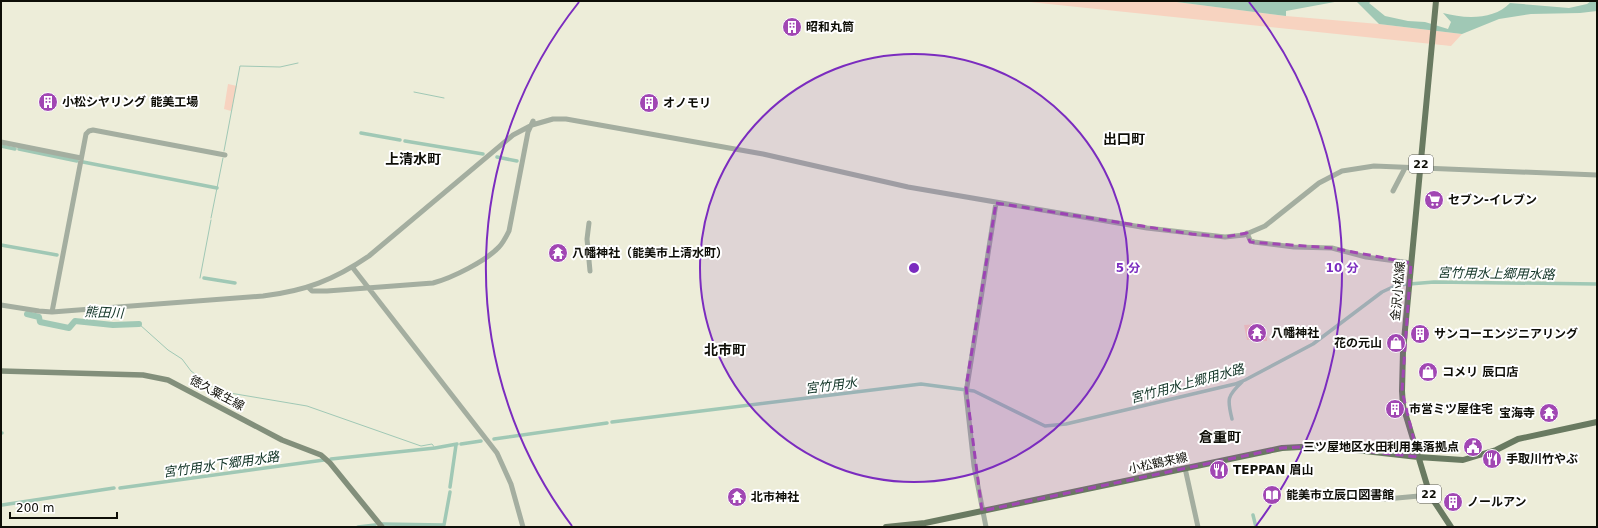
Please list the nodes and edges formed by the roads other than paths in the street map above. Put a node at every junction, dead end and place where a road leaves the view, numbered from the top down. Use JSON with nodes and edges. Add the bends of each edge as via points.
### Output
{"nodes":[{"id":1,"x":1436,"y":1,"type":"edge"},
{"id":2,"x":532,"y":123,"type":"junction"},
{"id":3,"x":1,"y":142,"type":"edge"},
{"id":4,"x":225,"y":155,"type":"dead end"},
{"id":5,"x":81,"y":158,"type":"junction"},
{"id":6,"x":1405,"y":168,"type":"junction"},
{"id":7,"x":1421,"y":168,"type":"junction"},
{"id":8,"x":1597,"y":175,"type":"edge"},
{"id":9,"x":1393,"y":191,"type":"dead end"},
{"id":10,"x":996,"y":202,"type":"junction"},
{"id":11,"x":589,"y":223,"type":"dead end"},
{"id":12,"x":1247,"y":233,"type":"junction"},
{"id":13,"x":1411,"y":263,"type":"junction"},
{"id":14,"x":353,"y":268,"type":"junction"},
{"id":15,"x":590,"y":271,"type":"dead end"},
{"id":16,"x":310,"y":288,"type":"junction"},
{"id":17,"x":370,"y":288,"type":"junction"},
{"id":18,"x":1,"y":305,"type":"edge"},
{"id":19,"x":52,"y":312,"type":"junction"},
{"id":20,"x":1,"y":371,"type":"edge"},
{"id":21,"x":1597,"y":422,"type":"edge"},
{"id":22,"x":1418,"y":457,"type":"junction"},
{"id":23,"x":1185,"y":468,"type":"junction"},
{"id":24,"x":1302,"y":493,"type":"dead end"},
{"id":25,"x":1430,"y":496,"type":"junction"},
{"id":26,"x":982,"y":511,"type":"junction"},
{"id":27,"x":382,"y":527,"type":"edge"},
{"id":28,"x":523,"y":527,"type":"edge"},
{"id":29,"x":886,"y":527,"type":"edge"},
{"id":30,"x":986,"y":527,"type":"edge"},
{"id":31,"x":1198,"y":527,"type":"edge"},
{"id":32,"x":1451,"y":527,"type":"edge"}],
"edges":[{"from":1,"to":7,"type":"main road","name":"金沢小松線","number":"22"},
{"from":2,"to":10,"type":"street","via":[[566,119],[763,154],[908,187]]},
{"from":2,"to":14,"type":"street","via":[[513,135]]},
{"from":2,"to":17,"type":"street","via":[[528,132],[512,222],[499,247],[486,258],[441,281]]},
{"from":3,"to":5,"type":"street"},
{"from":4,"to":5,"type":"street","via":[[89,130]]},
{"from":5,"to":19,"type":"street"},
{"from":6,"to":7,"type":"street"},
{"from":6,"to":9,"type":"street"},
{"from":6,"to":12,"type":"street","via":[[1374,166],[1342,171],[1319,183],[1265,226]]},
{"from":7,"to":8,"type":"street"},
{"from":7,"to":13,"type":"main road","name":"金沢小松線","number":"22"},
{"from":10,"to":12,"type":"street","via":[[1192,234],[1225,237]]},
{"from":10,"to":26,"type":"street","via":[[966,390],[972,451]]},
{"from":11,"to":15,"type":"street","via":[[587,239]]},
{"from":12,"to":13,"type":"street","via":[[1254,242],[1332,248],[1366,257]]},
{"from":13,"to":22,"type":"main road","name":"金沢小松線","number":"22","via":[[1402,391],[1403,406]]},
{"from":14,"to":16,"type":"street"},
{"from":14,"to":17,"type":"street"},
{"from":16,"to":17,"type":"street","via":[[317,291]]},
{"from":16,"to":19,"type":"street","via":[[231,299]]},
{"from":17,"to":28,"type":"street","via":[[496,453],[512,484]]},
{"from":18,"to":19,"type":"street"},
{"from":20,"to":27,"type":"main road","name":"徳久粟生線","via":[[143,375],[175,383],[282,440],[325,458]]},
{"from":21,"to":22,"type":"main road","name":"小松鶴来線","via":[[1518,439],[1496,450],[1463,460]]},
{"from":22,"to":23,"type":"main road","name":"小松鶴来線","via":[[1338,447],[1307,446],[1282,448]]},
{"from":22,"to":25,"type":"main road","name":"金沢小松線","number":"22"},
{"from":23,"to":26,"type":"main road","name":"小松鶴来線"},
{"from":23,"to":31,"type":"street"},
{"from":24,"to":25,"type":"street","via":[[1386,499]]},
{"from":25,"to":32,"type":"main road","name":"金沢小松線","number":"22"},
{"from":26,"to":29,"type":"main road","name":"小松鶴来線","via":[[925,523]]},
{"from":26,"to":30,"type":"street"}]}
